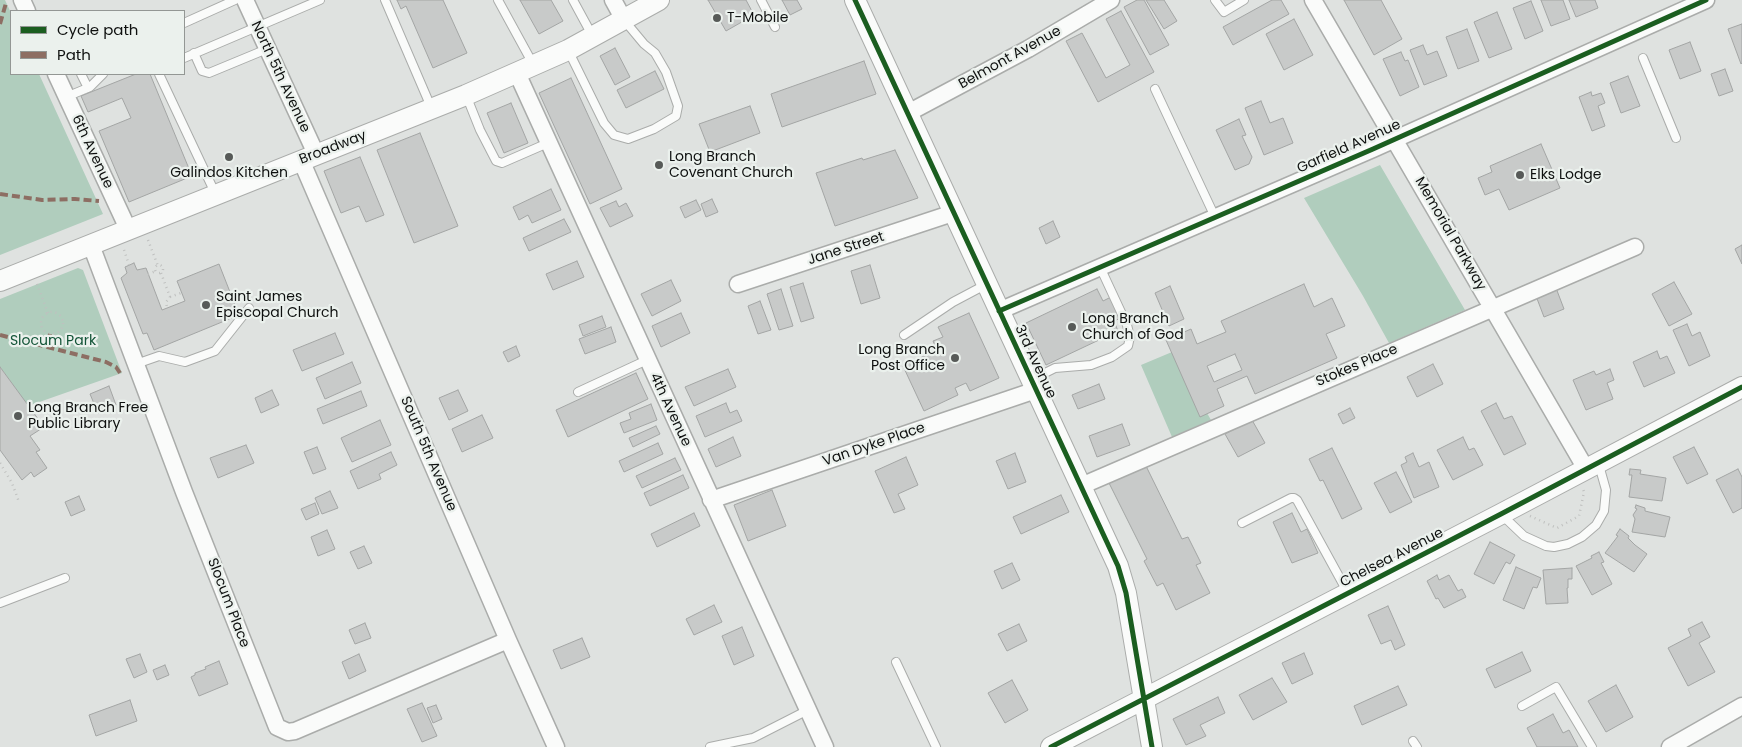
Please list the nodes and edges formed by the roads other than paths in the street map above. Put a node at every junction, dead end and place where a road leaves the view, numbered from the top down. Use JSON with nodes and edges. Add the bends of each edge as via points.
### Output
{"nodes":[{"id":1,"x":235,"y":0,"type":"edge"},
{"id":2,"x":245,"y":0,"type":"edge"},
{"id":3,"x":320,"y":0,"type":"edge"},
{"id":4,"x":384,"y":0,"type":"edge"},
{"id":5,"x":498,"y":0,"type":"edge"},
{"id":6,"x":573,"y":0,"type":"edge"},
{"id":7,"x":613,"y":0,"type":"edge"},
{"id":8,"x":659,"y":0,"type":"edge"},
{"id":9,"x":761,"y":0,"type":"edge"},
{"id":10,"x":855,"y":0,"type":"edge"},
{"id":11,"x":1111,"y":0,"type":"edge"},
{"id":12,"x":1215,"y":0,"type":"edge"},
{"id":13,"x":1244,"y":0,"type":"edge"},
{"id":14,"x":1313,"y":0,"type":"edge"},
{"id":15,"x":1706,"y":0,"type":"edge"},
{"id":16,"x":624,"y":20,"type":"junction"},
{"id":17,"x":185,"y":23,"type":"edge"},
{"id":18,"x":257,"y":27,"type":"junction"},
{"id":19,"x":775,"y":27,"type":"dead end"},
{"id":20,"x":593,"y":37,"type":"junction"},
{"id":21,"x":267,"y":49,"type":"junction"},
{"id":22,"x":568,"y":50,"type":"junction"},
{"id":23,"x":194,"y":54,"type":"junction"},
{"id":24,"x":185,"y":58,"type":"edge"},
{"id":25,"x":1642,"y":58,"type":"dead end"},
{"id":26,"x":525,"y":69,"type":"junction"},
{"id":27,"x":56,"y":75,"type":"edge"},
{"id":28,"x":82,"y":75,"type":"edge"},
{"id":29,"x":102,"y":75,"type":"edge"},
{"id":30,"x":159,"y":75,"type":"edge"},
{"id":31,"x":88,"y":88,"type":"junction"},
{"id":32,"x":1155,"y":89,"type":"dead end"},
{"id":33,"x":466,"y":95,"type":"junction"},
{"id":34,"x":66,"y":98,"type":"junction"},
{"id":35,"x":432,"y":109,"type":"junction"},
{"id":36,"x":908,"y":113,"type":"junction"},
{"id":37,"x":1676,"y":138,"type":"dead end"},
{"id":38,"x":1394,"y":139,"type":"junction"},
{"id":39,"x":548,"y":143,"type":"junction"},
{"id":40,"x":309,"y":157,"type":"junction"},
{"id":41,"x":216,"y":194,"type":"junction"},
{"id":42,"x":953,"y":213,"type":"junction"},
{"id":43,"x":1215,"y":217,"type":"junction"},
{"id":44,"x":126,"y":239,"type":"junction"},
{"id":45,"x":91,"y":245,"type":"junction"},
{"id":46,"x":1635,"y":247,"type":"dead end"},
{"id":47,"x":1100,"y":267,"type":"junction"},
{"id":48,"x":0,"y":281,"type":"edge"},
{"id":49,"x":738,"y":284,"type":"dead end"},
{"id":50,"x":987,"y":284,"type":"junction"},
{"id":51,"x":1492,"y":307,"type":"junction"},
{"id":52,"x":249,"y":308,"type":"dead end"},
{"id":53,"x":999,"y":311,"type":"junction"},
{"id":54,"x":904,"y":335,"type":"dead end"},
{"id":55,"x":647,"y":360,"type":"junction"},
{"id":56,"x":136,"y":364,"type":"junction"},
{"id":57,"x":1034,"y":385,"type":"junction"},
{"id":58,"x":1742,"y":387,"type":"edge"},
{"id":59,"x":578,"y":392,"type":"dead end"},
{"id":60,"x":1588,"y":472,"type":"junction"},
{"id":61,"x":1081,"y":486,"type":"junction"},
{"id":62,"x":711,"y":500,"type":"junction"},
{"id":63,"x":1501,"y":514,"type":"junction"},
{"id":64,"x":1242,"y":523,"type":"dead end"},
{"id":65,"x":65,"y":578,"type":"dead end"},
{"id":66,"x":1348,"y":593,"type":"junction"},
{"id":67,"x":0,"y":604,"type":"edge"},
{"id":68,"x":508,"y":640,"type":"junction"},
{"id":69,"x":896,"y":662,"type":"dead end"},
{"id":70,"x":1144,"y":698,"type":"junction"},
{"id":71,"x":1522,"y":706,"type":"dead end"},
{"id":72,"x":1742,"y":706,"type":"edge"},
{"id":73,"x":808,"y":710,"type":"junction"},
{"id":74,"x":556,"y":747,"type":"edge"},
{"id":75,"x":710,"y":747,"type":"edge"},
{"id":76,"x":825,"y":747,"type":"edge"},
{"id":77,"x":936,"y":747,"type":"edge"},
{"id":78,"x":1051,"y":747,"type":"edge"},
{"id":79,"x":1152,"y":747,"type":"edge"},
{"id":80,"x":1592,"y":747,"type":"edge"},
{"id":81,"x":1670,"y":747,"type":"edge"}],
"edges":[{"from":1,"to":17,"type":"lane"},
{"from":2,"to":18,"type":"street","name":"North 5th Avenue"},
{"from":3,"to":18,"type":"lane"},
{"from":4,"to":35,"type":"lane"},
{"from":5,"to":26,"type":"lane"},
{"from":6,"to":20,"type":"lane"},
{"from":7,"to":16,"type":"street"},
{"from":8,"to":16,"type":"street","name":"Broadway"},
{"from":9,"to":19,"type":"lane"},
{"from":10,"to":36,"type":"street","name":"3rd Avenue"},
{"from":11,"to":36,"type":"street","name":"Belmont Avenue"},
{"from":12,"to":13,"type":"lane","via":[[1224,12]]},
{"from":14,"to":38,"type":"street","name":"Memorial Parkway"},
{"from":15,"to":38,"type":"street","name":"Garfield Avenue"},
{"from":16,"to":20,"type":"street","name":"Broadway"},
{"from":16,"to":22,"type":"lane","via":[[655,53],[666,72],[678,106],[676,116],[654,129],[628,139],[614,135],[604,123]]},
{"from":18,"to":21,"type":"street","name":"North 5th Avenue"},
{"from":18,"to":23,"type":"lane"},
{"from":20,"to":22,"type":"street","name":"Broadway"},
{"from":21,"to":23,"type":"lane","via":[[209,74],[202,71]]},
{"from":21,"to":40,"type":"street","name":"North 5th Avenue"},
{"from":22,"to":26,"type":"street","name":"Broadway"},
{"from":23,"to":24,"type":"lane"},
{"from":25,"to":37,"type":"lane"},
{"from":26,"to":33,"type":"street","name":"Broadway"},
{"from":26,"to":39,"type":"street","name":"4th Avenue"},
{"from":27,"to":34,"type":"street","name":"6th Avenue"},
{"from":28,"to":31,"type":"lane"},
{"from":29,"to":31,"type":"lane"},
{"from":30,"to":41,"type":"lane"},
{"from":31,"to":34,"type":"lane"},
{"from":32,"to":43,"type":"lane"},
{"from":33,"to":35,"type":"street","name":"Broadway"},
{"from":33,"to":39,"type":"lane","via":[[496,161],[502,163]]},
{"from":34,"to":44,"type":"street","name":"6th Avenue"},
{"from":35,"to":40,"type":"street","name":"Broadway"},
{"from":36,"to":42,"type":"street","name":"3rd Avenue"},
{"from":38,"to":43,"type":"street","name":"Garfield Avenue"},
{"from":38,"to":51,"type":"street","name":"Memorial Parkway"},
{"from":39,"to":55,"type":"street","name":"4th Avenue"},
{"from":40,"to":41,"type":"street","name":"Broadway"},
{"from":40,"to":68,"type":"street","name":"South 5th Avenue"},
{"from":41,"to":44,"type":"street","name":"Broadway"},
{"from":42,"to":49,"type":"street","name":"Jane Street"},
{"from":42,"to":50,"type":"street","name":"3rd Avenue"},
{"from":43,"to":47,"type":"street","name":"Garfield Avenue"},
{"from":44,"to":45,"type":"street","name":"Broadway"},
{"from":45,"to":48,"type":"street","name":"Broadway"},
{"from":45,"to":56,"type":"street","name":"Slocum Place"},
{"from":46,"to":51,"type":"street","name":"Stokes Place"},
{"from":47,"to":53,"type":"street","name":"Garfield Avenue"},
{"from":47,"to":57,"type":"lane","via":[[1127,326],[1128,346],[1091,365],[1055,368]]},
{"from":50,"to":53,"type":"street","name":"3rd Avenue"},
{"from":50,"to":54,"type":"lane"},
{"from":51,"to":60,"type":"street","name":"Memorial Parkway"},
{"from":51,"to":61,"type":"street","name":"Stokes Place"},
{"from":52,"to":56,"type":"lane","via":[[216,351],[185,362],[159,356]]},
{"from":53,"to":57,"type":"street","name":"3rd Avenue"},
{"from":55,"to":59,"type":"lane"},
{"from":55,"to":62,"type":"street","name":"4th Avenue"},
{"from":56,"to":68,"type":"street","name":"Slocum Place","via":[[277,727],[295,731]]},
{"from":57,"to":61,"type":"street","name":"3rd Avenue"},
{"from":57,"to":62,"type":"street","name":"Van Dyke Place"},
{"from":58,"to":60,"type":"street","name":"Chelsea Avenue"},
{"from":60,"to":63,"type":"street","name":"Chelsea Avenue"},
{"from":60,"to":63,"type":"lane","via":[[1606,490],[1604,511],[1596,525],[1568,544],[1546,546],[1528,539]]},
{"from":61,"to":70,"type":"street","name":"3rd Avenue","via":[[1121,575]]},
{"from":62,"to":73,"type":"street","name":"4th Avenue"},
{"from":63,"to":66,"type":"street","name":"Chelsea Avenue"},
{"from":64,"to":66,"type":"lane","via":[[1294,498]]},
{"from":65,"to":67,"type":"lane"},
{"from":66,"to":70,"type":"street","name":"Chelsea Avenue"},
{"from":68,"to":74,"type":"street","name":"South 5th Avenue"},
{"from":69,"to":77,"type":"lane"},
{"from":70,"to":78,"type":"street","name":"Chelsea Avenue"},
{"from":70,"to":79,"type":"street","name":"3rd Avenue"},
{"from":71,"to":80,"type":"lane","via":[[1556,687]]},
{"from":72,"to":81,"type":"street"},
{"from":73,"to":75,"type":"lane","via":[[752,738]]},
{"from":73,"to":76,"type":"street","name":"4th Avenue"}]}
